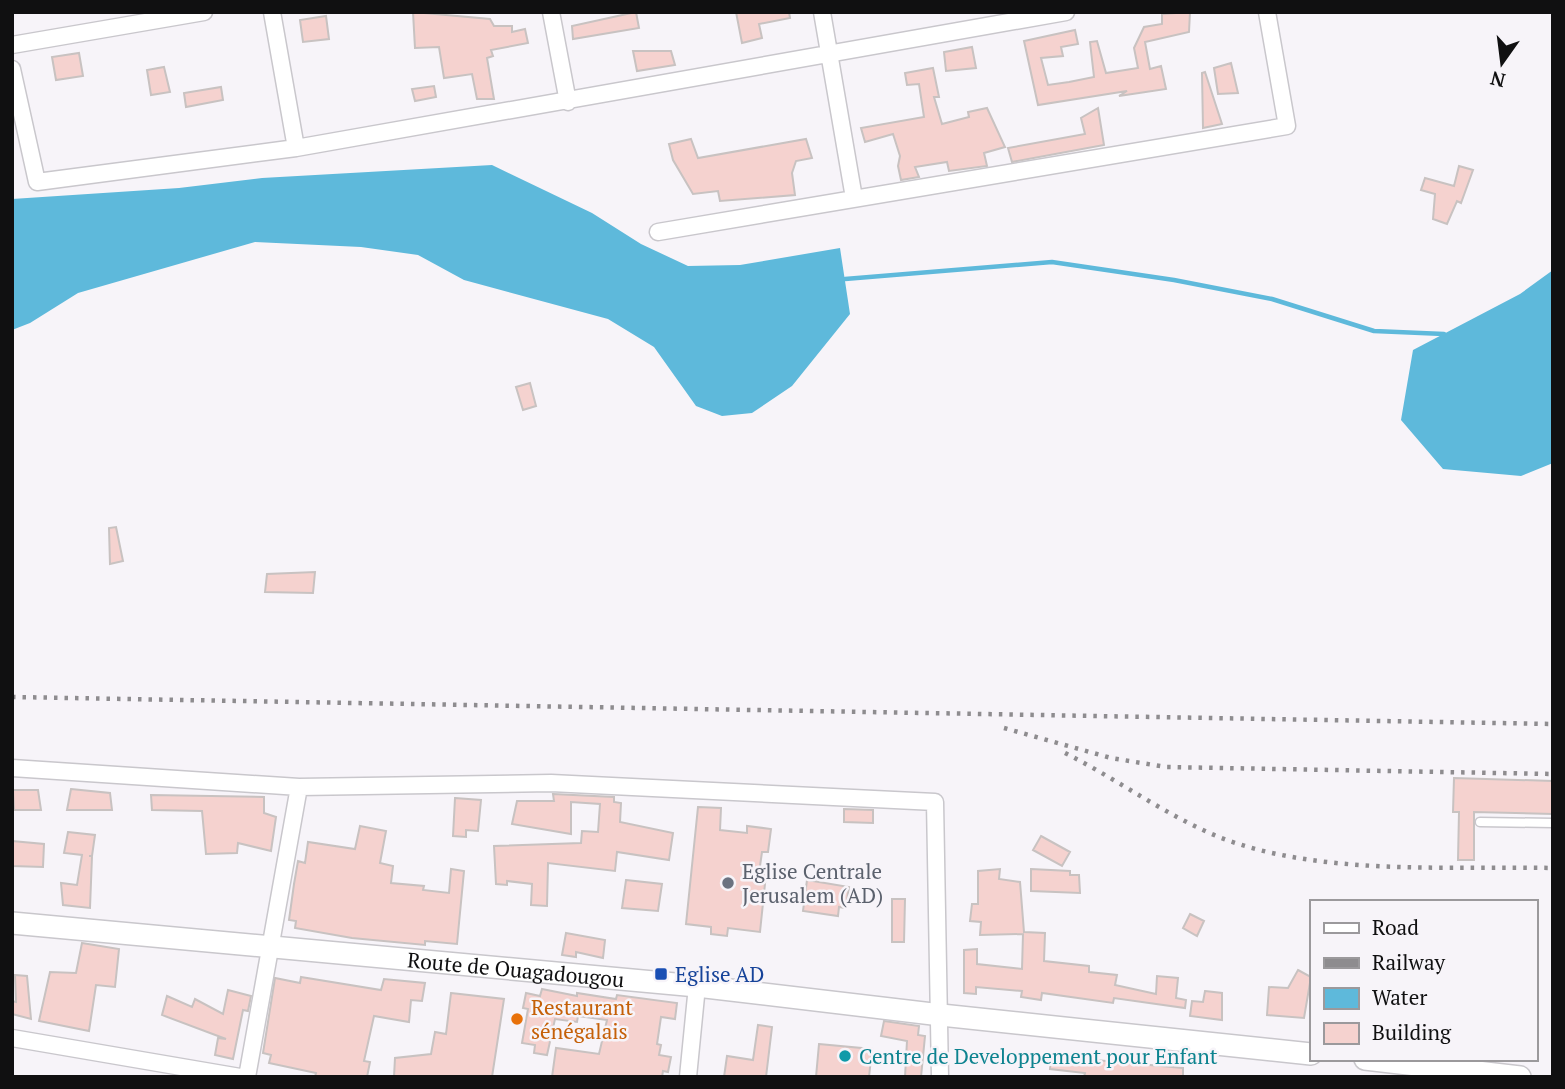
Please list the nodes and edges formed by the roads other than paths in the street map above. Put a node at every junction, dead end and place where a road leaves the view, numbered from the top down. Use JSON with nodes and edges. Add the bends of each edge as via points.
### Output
{"nodes":[{"id":1,"x":204,"y":12,"type":"edge"},
{"id":2,"x":272,"y":12,"type":"edge"},
{"id":3,"x":551,"y":12,"type":"edge"},
{"id":4,"x":822,"y":12,"type":"edge"},
{"id":5,"x":1066,"y":12,"type":"edge"},
{"id":6,"x":1267,"y":12,"type":"edge"},
{"id":7,"x":12,"y":45,"type":"edge"},
{"id":8,"x":829,"y":55,"type":"junction"},
{"id":9,"x":12,"y":69,"type":"edge"},
{"id":10,"x":568,"y":102,"type":"junction"},
{"id":11,"x":296,"y":148,"type":"junction"},
{"id":12,"x":854,"y":198,"type":"junction"},
{"id":13,"x":658,"y":232,"type":"dead end"},
{"id":14,"x":12,"y":768,"type":"edge"},
{"id":15,"x":299,"y":787,"type":"junction"},
{"id":16,"x":1480,"y":822,"type":"dead end"},
{"id":17,"x":1553,"y":823,"type":"edge"},
{"id":18,"x":12,"y":923,"type":"edge"},
{"id":19,"x":268,"y":949,"type":"junction"},
{"id":20,"x":697,"y":986,"type":"junction"},
{"id":21,"x":941,"y":1015,"type":"junction"},
{"id":22,"x":12,"y":1038,"type":"edge"},
{"id":23,"x":1310,"y":1054,"type":"edge"},
{"id":24,"x":1379,"y":1061,"type":"edge"},
{"id":25,"x":1473,"y":1074,"type":"edge"},
{"id":26,"x":240,"y":1077,"type":"edge"},
{"id":27,"x":247,"y":1077,"type":"edge"},
{"id":28,"x":688,"y":1077,"type":"edge"},
{"id":29,"x":940,"y":1077,"type":"edge"},
{"id":30,"x":1520,"y":1077,"type":"edge"}],
"edges":[{"from":1,"to":7,"type":"street"},
{"from":2,"to":11,"type":"street"},
{"from":3,"to":10,"type":"street"},
{"from":4,"to":8,"type":"street"},
{"from":5,"to":8,"type":"street"},
{"from":6,"to":12,"type":"street","via":[[1287,126]]},
{"from":8,"to":10,"type":"street"},
{"from":8,"to":12,"type":"street"},
{"from":9,"to":11,"type":"street","via":[[37,182]]},
{"from":10,"to":11,"type":"street"},
{"from":12,"to":13,"type":"street"},
{"from":14,"to":15,"type":"street"},
{"from":15,"to":19,"type":"street"},
{"from":15,"to":21,"type":"street","via":[[551,783],[935,802]]},
{"from":16,"to":17,"type":"lane"},
{"from":18,"to":19,"type":"street","name":"Route de Ouagadougou"},
{"from":19,"to":20,"type":"street","name":"Route de Ouagadougou"},
{"from":19,"to":27,"type":"street"},
{"from":20,"to":21,"type":"street","name":"Route de Ouagadougou"},
{"from":20,"to":28,"type":"street"},
{"from":21,"to":23,"type":"street","name":"Route de Ouagadougou"},
{"from":21,"to":29,"type":"street"},
{"from":22,"to":26,"type":"street"},
{"from":24,"to":25,"type":"street"},
{"from":25,"to":30,"type":"street"}]}
